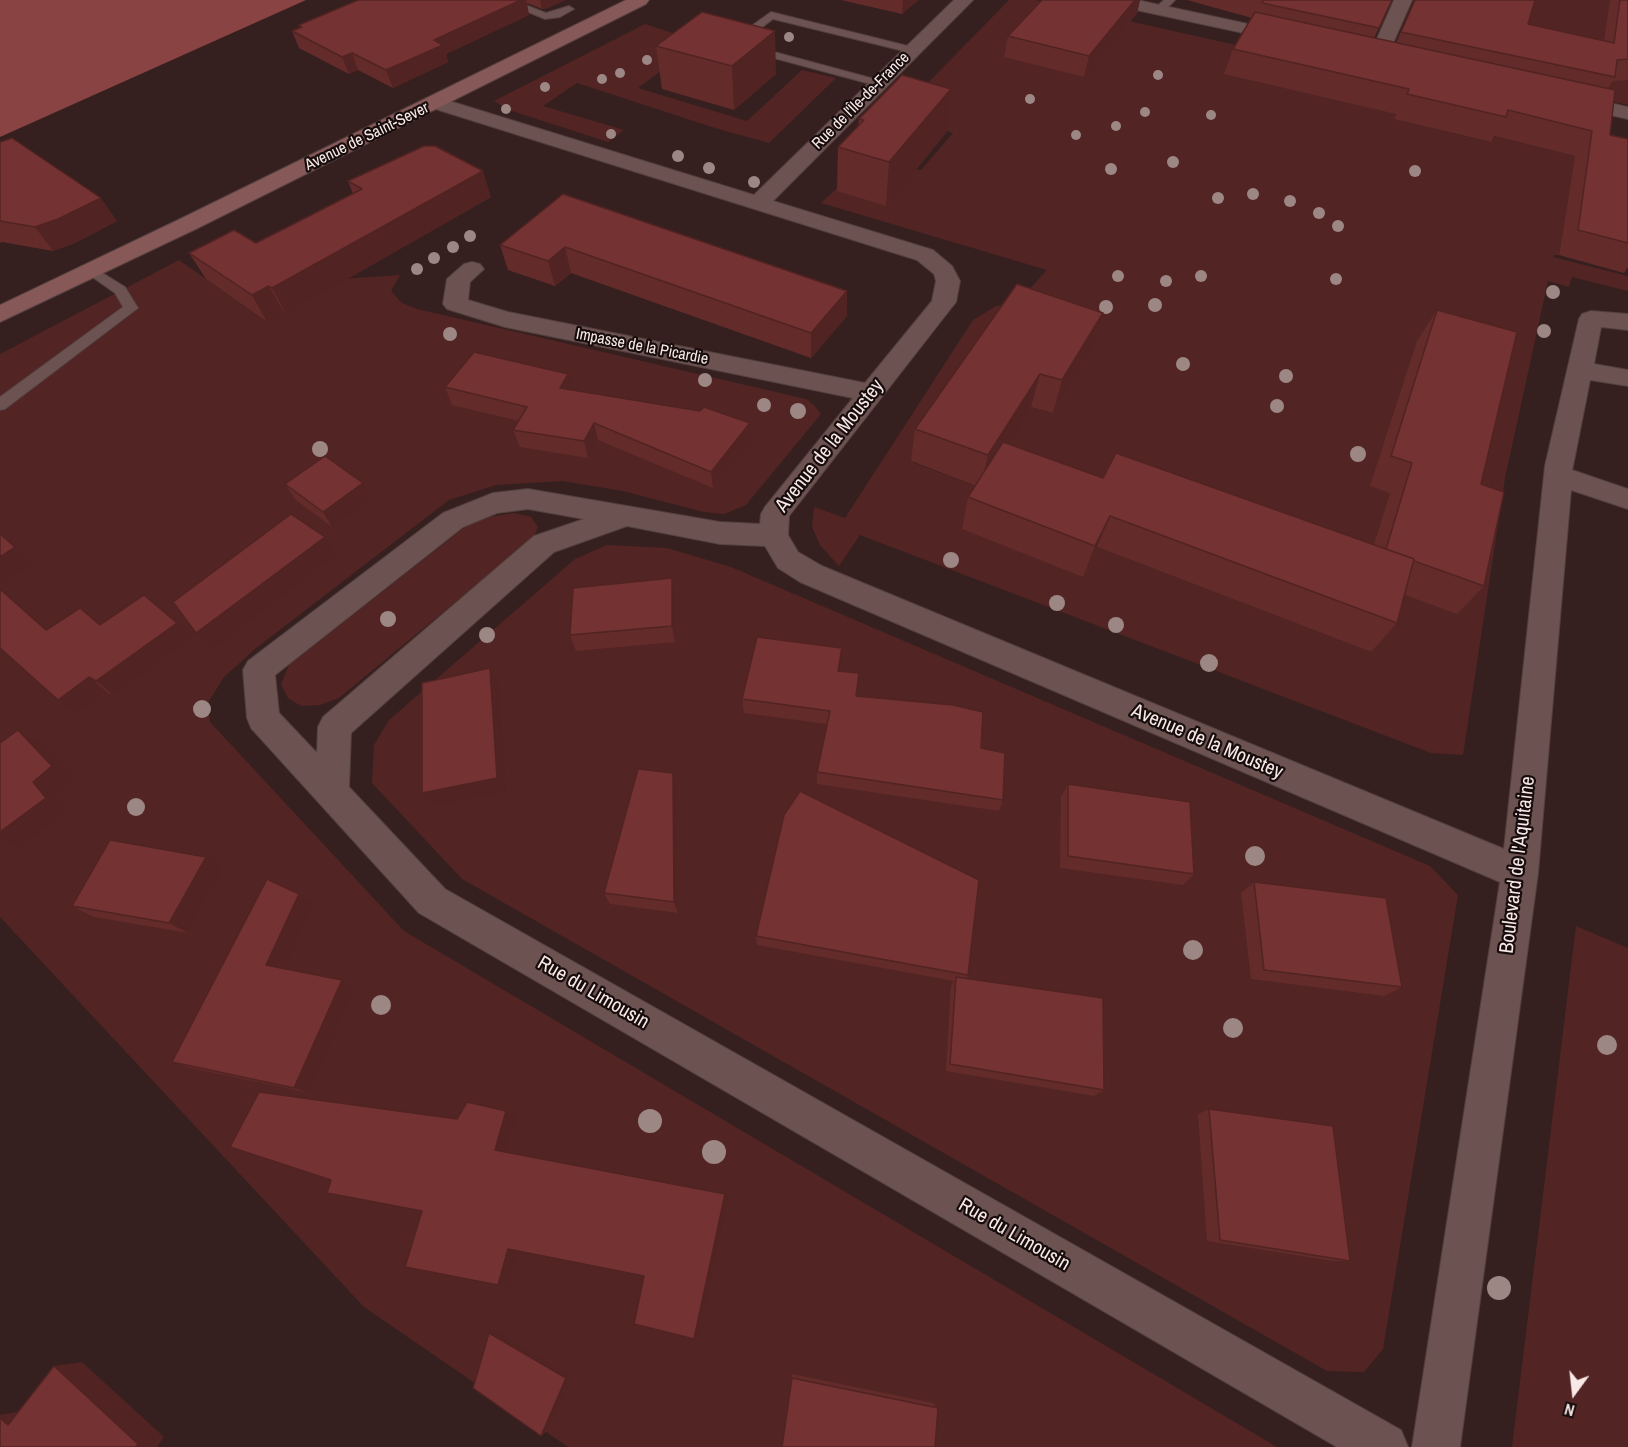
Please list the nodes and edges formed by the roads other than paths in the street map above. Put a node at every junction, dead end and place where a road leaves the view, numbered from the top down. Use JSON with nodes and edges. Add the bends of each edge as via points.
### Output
{"nodes":[{"id":1,"x":504,"y":0,"type":"edge"},
{"id":2,"x":640,"y":0,"type":"edge"},
{"id":3,"x":964,"y":0,"type":"edge"},
{"id":4,"x":1113,"y":0,"type":"edge"},
{"id":5,"x":1403,"y":0,"type":"edge"},
{"id":6,"x":1165,"y":5,"type":"edge"},
{"id":7,"x":569,"y":9,"type":"dead end"},
{"id":8,"x":1311,"y":43,"type":"edge"},
{"id":9,"x":912,"y":50,"type":"junction"},
{"id":10,"x":1356,"y":53,"type":"edge"},
{"id":11,"x":1378,"y":57,"type":"junction"},
{"id":12,"x":1401,"y":63,"type":"edge"},
{"id":13,"x":878,"y":83,"type":"junction"},
{"id":14,"x":1548,"y":95,"type":"edge"},
{"id":15,"x":436,"y":103,"type":"junction"},
{"id":16,"x":1628,"y":113,"type":"edge"},
{"id":17,"x":759,"y":202,"type":"junction"},
{"id":18,"x":472,"y":269,"type":"dead end"},
{"id":19,"x":93,"y":271,"type":"junction"},
{"id":20,"x":0,"y":314,"type":"edge"},
{"id":21,"x":1628,"y":322,"type":"edge"},
{"id":22,"x":0,"y":325,"type":"edge"},
{"id":23,"x":1580,"y":370,"type":"junction"},
{"id":24,"x":1628,"y":378,"type":"edge"},
{"id":25,"x":871,"y":393,"type":"junction"},
{"id":26,"x":0,"y":405,"type":"edge"},
{"id":27,"x":1558,"y":476,"type":"junction"},
{"id":28,"x":1628,"y":499,"type":"edge"},
{"id":29,"x":626,"y":515,"type":"junction"},
{"id":30,"x":774,"y":535,"type":"junction"},
{"id":31,"x":331,"y":792,"type":"junction"},
{"id":32,"x":1520,"y":873,"type":"junction"},
{"id":33,"x":1384,"y":1447,"type":"edge"},
{"id":34,"x":1436,"y":1447,"type":"edge"}],
"edges":[{"from":1,"to":7,"type":"lane","via":[[545,16]]},
{"from":2,"to":15,"type":"main road","name":"Avenue de Saint-Sever"},
{"from":3,"to":9,"type":"street","name":"Rue de l'Île-de-France"},
{"from":4,"to":6,"type":"street"},
{"from":5,"to":11,"type":"street"},
{"from":6,"to":8,"type":"street"},
{"from":9,"to":13,"type":"street","name":"Rue de l'Île-de-France"},
{"from":9,"to":13,"type":"lane","via":[[771,15],[733,44]]},
{"from":10,"to":11,"type":"street"},
{"from":11,"to":12,"type":"street"},
{"from":13,"to":17,"type":"street","name":"Rue de l'Île-de-France"},
{"from":14,"to":16,"type":"street"},
{"from":15,"to":17,"type":"street","name":"Avenue de la Moustey"},
{"from":15,"to":19,"type":"main road","name":"Avenue de Saint-Sever"},
{"from":17,"to":25,"type":"street","name":"Avenue de la Moustey","via":[[925,255],[944,271],[948,281],[944,302]]},
{"from":18,"to":25,"type":"street","name":"Impasse de la Picardie","via":[[459,279],[455,304],[505,319]]},
{"from":19,"to":20,"type":"main road","name":"Avenue de Saint-Sever"},
{"from":19,"to":22,"type":"main road","name":"Avenue de Saint-Sever"},
{"from":19,"to":26,"type":"lane","via":[[120,290],[131,308]]},
{"from":21,"to":23,"type":"street","name":"Boulevard de l'Aquitaine","via":[[1591,319]]},
{"from":23,"to":24,"type":"street"},
{"from":23,"to":27,"type":"street","name":"Boulevard de l'Aquitaine"},
{"from":25,"to":30,"type":"street","name":"Avenue de la Moustey","via":[[775,513]]},
{"from":27,"to":28,"type":"street"},
{"from":27,"to":32,"type":"street","name":"Boulevard de l'Aquitaine"},
{"from":29,"to":30,"type":"street","via":[[720,533]]},
{"from":29,"to":31,"type":"street","via":[[544,544],[335,728]]},
{"from":29,"to":31,"type":"street","name":"Rue du Limousin","via":[[528,499],[493,503],[453,520],[259,670],[263,718]]},
{"from":30,"to":32,"type":"street","name":"Avenue de la Moustey","via":[[788,560],[811,574]]},
{"from":31,"to":33,"type":"street","name":"Rue du Limousin","via":[[432,901]]},
{"from":32,"to":34,"type":"street","name":"Boulevard de l'Aquitaine"}]}
